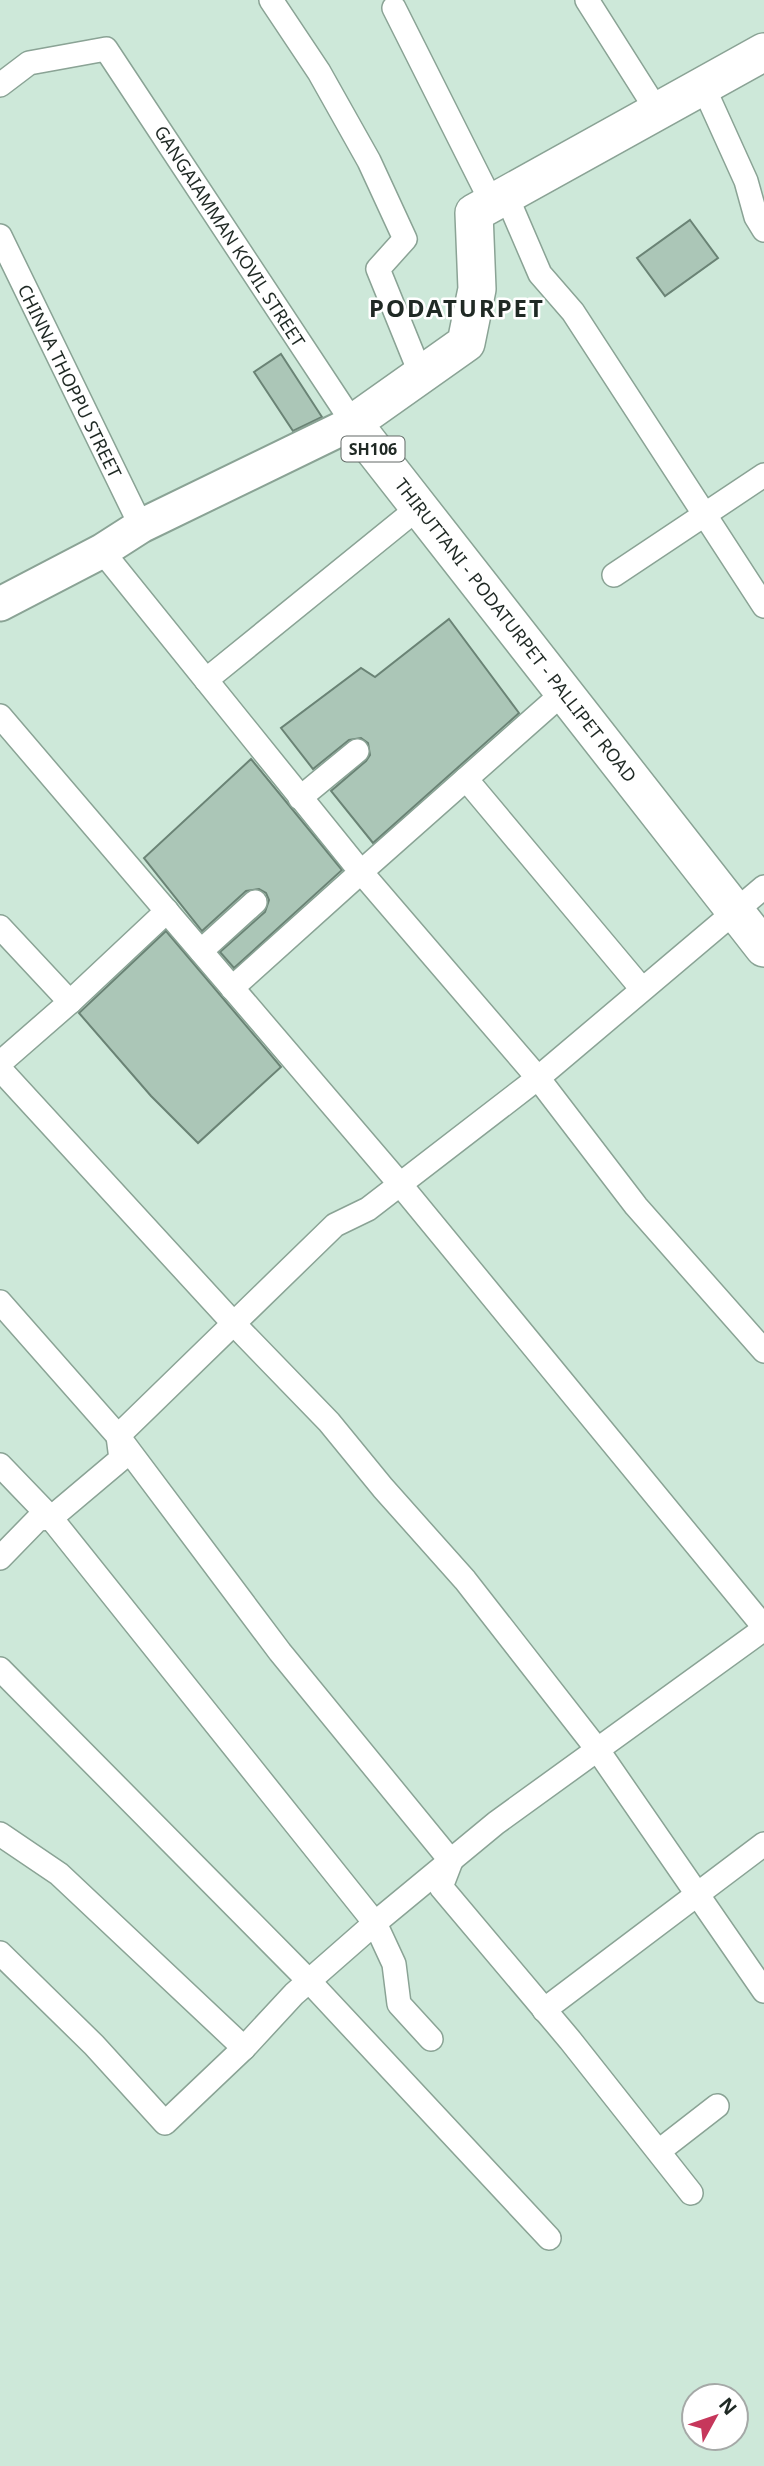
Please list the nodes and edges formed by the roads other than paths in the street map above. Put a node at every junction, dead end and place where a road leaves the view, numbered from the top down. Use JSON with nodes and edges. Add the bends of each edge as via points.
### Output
{"nodes":[{"id":1,"x":271,"y":0,"type":"edge"},
{"id":2,"x":587,"y":0,"type":"edge"},
{"id":3,"x":394,"y":8,"type":"dead end"},
{"id":4,"x":764,"y":52,"type":"edge"},
{"id":5,"x":0,"y":85,"type":"edge"},
{"id":6,"x":703,"y":86,"type":"junction"},
{"id":7,"x":656,"y":109,"type":"junction"},
{"id":8,"x":499,"y":200,"type":"junction"},
{"id":9,"x":764,"y":230,"type":"edge"},
{"id":10,"x":0,"y":236,"type":"edge"},
{"id":11,"x":421,"y":375,"type":"junction"},
{"id":12,"x":353,"y":423,"type":"junction"},
{"id":13,"x":764,"y":475,"type":"edge"},
{"id":14,"x":418,"y":508,"type":"junction"},
{"id":15,"x":704,"y":517,"type":"junction"},
{"id":16,"x":141,"y":526,"type":"junction"},
{"id":17,"x":102,"y":551,"type":"junction"},
{"id":18,"x":614,"y":575,"type":"dead end"},
{"id":19,"x":3,"y":597,"type":"edge"},
{"id":20,"x":764,"y":606,"type":"edge"},
{"id":21,"x":206,"y":680,"type":"junction"},
{"id":22,"x":563,"y":693,"type":"junction"},
{"id":23,"x":0,"y":716,"type":"edge"},
{"id":24,"x":357,"y":751,"type":"dead end"},
{"id":25,"x":466,"y":779,"type":"junction"},
{"id":26,"x":300,"y":798,"type":"junction"},
{"id":27,"x":361,"y":872,"type":"junction"},
{"id":28,"x":764,"y":887,"type":"edge"},
{"id":29,"x":255,"y":902,"type":"dead end"},
{"id":30,"x":735,"y":909,"type":"junction"},
{"id":31,"x":167,"y":911,"type":"junction"},
{"id":32,"x":0,"y":928,"type":"edge"},
{"id":33,"x":764,"y":948,"type":"edge"},
{"id":34,"x":201,"y":951,"type":"junction"},
{"id":35,"x":232,"y":988,"type":"junction"},
{"id":36,"x":642,"y":989,"type":"junction"},
{"id":37,"x":71,"y":1002,"type":"junction"},
{"id":38,"x":0,"y":1063,"type":"edge"},
{"id":39,"x":0,"y":1069,"type":"edge"},
{"id":40,"x":538,"y":1078,"type":"junction"},
{"id":41,"x":399,"y":1184,"type":"junction"},
{"id":42,"x":0,"y":1302,"type":"edge"},
{"id":43,"x":235,"y":1325,"type":"junction"},
{"id":44,"x":764,"y":1351,"type":"edge"},
{"id":45,"x":118,"y":1436,"type":"junction"},
{"id":46,"x":0,"y":1465,"type":"edge"},
{"id":47,"x":51,"y":1518,"type":"junction"},
{"id":48,"x":0,"y":1558,"type":"edge"},
{"id":49,"x":764,"y":1628,"type":"edge"},
{"id":50,"x":0,"y":1669,"type":"edge"},
{"id":51,"x":597,"y":1749,"type":"junction"},
{"id":52,"x":0,"y":1834,"type":"edge"},
{"id":53,"x":764,"y":1844,"type":"edge"},
{"id":54,"x":451,"y":1861,"type":"junction"},
{"id":55,"x":695,"y":1894,"type":"junction"},
{"id":56,"x":374,"y":1923,"type":"junction"},
{"id":57,"x":0,"y":1953,"type":"edge"},
{"id":58,"x":309,"y":1981,"type":"junction"},
{"id":59,"x":764,"y":1991,"type":"edge"},
{"id":60,"x":544,"y":2010,"type":"junction"},
{"id":61,"x":431,"y":2039,"type":"dead end"},
{"id":62,"x":244,"y":2048,"type":"junction"},
{"id":63,"x":716,"y":2106,"type":"dead end"},
{"id":64,"x":659,"y":2151,"type":"junction"},
{"id":65,"x":691,"y":2193,"type":"dead end"},
{"id":66,"x":549,"y":2238,"type":"dead end"}],
"edges":[{"from":1,"to":11,"type":"street","via":[[319,72],[369,161],[405,239],[378,269]]},
{"from":2,"to":7,"type":"street"},
{"from":3,"to":8,"type":"street"},
{"from":4,"to":6,"type":"main road","number":"SH106"},
{"from":5,"to":12,"type":"street","name":"GANGAIAMMAN KOVIL STREET","via":[[29,62],[106,49]]},
{"from":6,"to":7,"type":"main road","number":"SH106"},
{"from":6,"to":9,"type":"street"},
{"from":7,"to":8,"type":"main road","number":"SH106"},
{"from":8,"to":11,"type":"main road","number":"SH106","via":[[474,213],[477,289],[466,343]]},
{"from":8,"to":15,"type":"street","via":[[540,274],[573,312]]},
{"from":10,"to":16,"type":"street","name":"CHINNA THOPPU STREET"},
{"from":11,"to":12,"type":"main road","number":"SH106"},
{"from":12,"to":14,"type":"main road","name":"THIRUTTANI - PODATURPET - PALLIPET ROAD","number":"SH106"},
{"from":12,"to":16,"type":"main road"},
{"from":13,"to":15,"type":"street"},
{"from":14,"to":21,"type":"street"},
{"from":14,"to":22,"type":"main road","name":"THIRUTTANI - PODATURPET - PALLIPET ROAD","number":"SH106"},
{"from":15,"to":18,"type":"street"},
{"from":15,"to":20,"type":"street"},
{"from":16,"to":17,"type":"main road"},
{"from":17,"to":19,"type":"main road"},
{"from":17,"to":21,"type":"street"},
{"from":21,"to":26,"type":"street"},
{"from":22,"to":25,"type":"street"},
{"from":22,"to":30,"type":"main road","name":"THIRUTTANI - PODATURPET - PALLIPET ROAD","number":"SH106"},
{"from":23,"to":31,"type":"street"},
{"from":24,"to":26,"type":"street"},
{"from":25,"to":27,"type":"street"},
{"from":25,"to":36,"type":"street"},
{"from":26,"to":27,"type":"street"},
{"from":27,"to":35,"type":"street"},
{"from":27,"to":40,"type":"street"},
{"from":28,"to":30,"type":"street"},
{"from":29,"to":34,"type":"street"},
{"from":30,"to":33,"type":"main road","name":"THIRUTTANI - PODATURPET - PALLIPET ROAD","number":"SH106"},
{"from":30,"to":36,"type":"street"},
{"from":31,"to":34,"type":"street"},
{"from":31,"to":37,"type":"street"},
{"from":32,"to":37,"type":"street"},
{"from":34,"to":35,"type":"street"},
{"from":35,"to":41,"type":"street"},
{"from":36,"to":40,"type":"street"},
{"from":37,"to":38,"type":"street"},
{"from":39,"to":43,"type":"street"},
{"from":40,"to":41,"type":"street"},
{"from":40,"to":44,"type":"street","via":[[636,1206]]},
{"from":41,"to":43,"type":"street","via":[[368,1209],[335,1225]]},
{"from":41,"to":49,"type":"street"},
{"from":42,"to":45,"type":"street"},
{"from":43,"to":45,"type":"street"},
{"from":43,"to":51,"type":"street","via":[[329,1422],[465,1580]]},
{"from":45,"to":47,"type":"street","via":[[121,1460]]},
{"from":45,"to":54,"type":"street","via":[[281,1651]]},
{"from":46,"to":47,"type":"street"},
{"from":47,"to":48,"type":"street","via":[[38,1519]]},
{"from":47,"to":56,"type":"street"},
{"from":49,"to":51,"type":"street"},
{"from":50,"to":58,"type":"street"},
{"from":51,"to":54,"type":"street"},
{"from":51,"to":55,"type":"street"},
{"from":52,"to":62,"type":"street","via":[[59,1874]]},
{"from":53,"to":55,"type":"street"},
{"from":54,"to":56,"type":"street"},
{"from":54,"to":60,"type":"street","via":[[441,1887]]},
{"from":55,"to":59,"type":"street"},
{"from":55,"to":60,"type":"street"},
{"from":56,"to":58,"type":"street"},
{"from":56,"to":61,"type":"street","via":[[394,1964],[399,2004]]},
{"from":57,"to":62,"type":"street","via":[[165,2123]]},
{"from":58,"to":62,"type":"street"},
{"from":58,"to":66,"type":"street"},
{"from":60,"to":64,"type":"street"},
{"from":63,"to":64,"type":"street"},
{"from":64,"to":65,"type":"street"}]}
